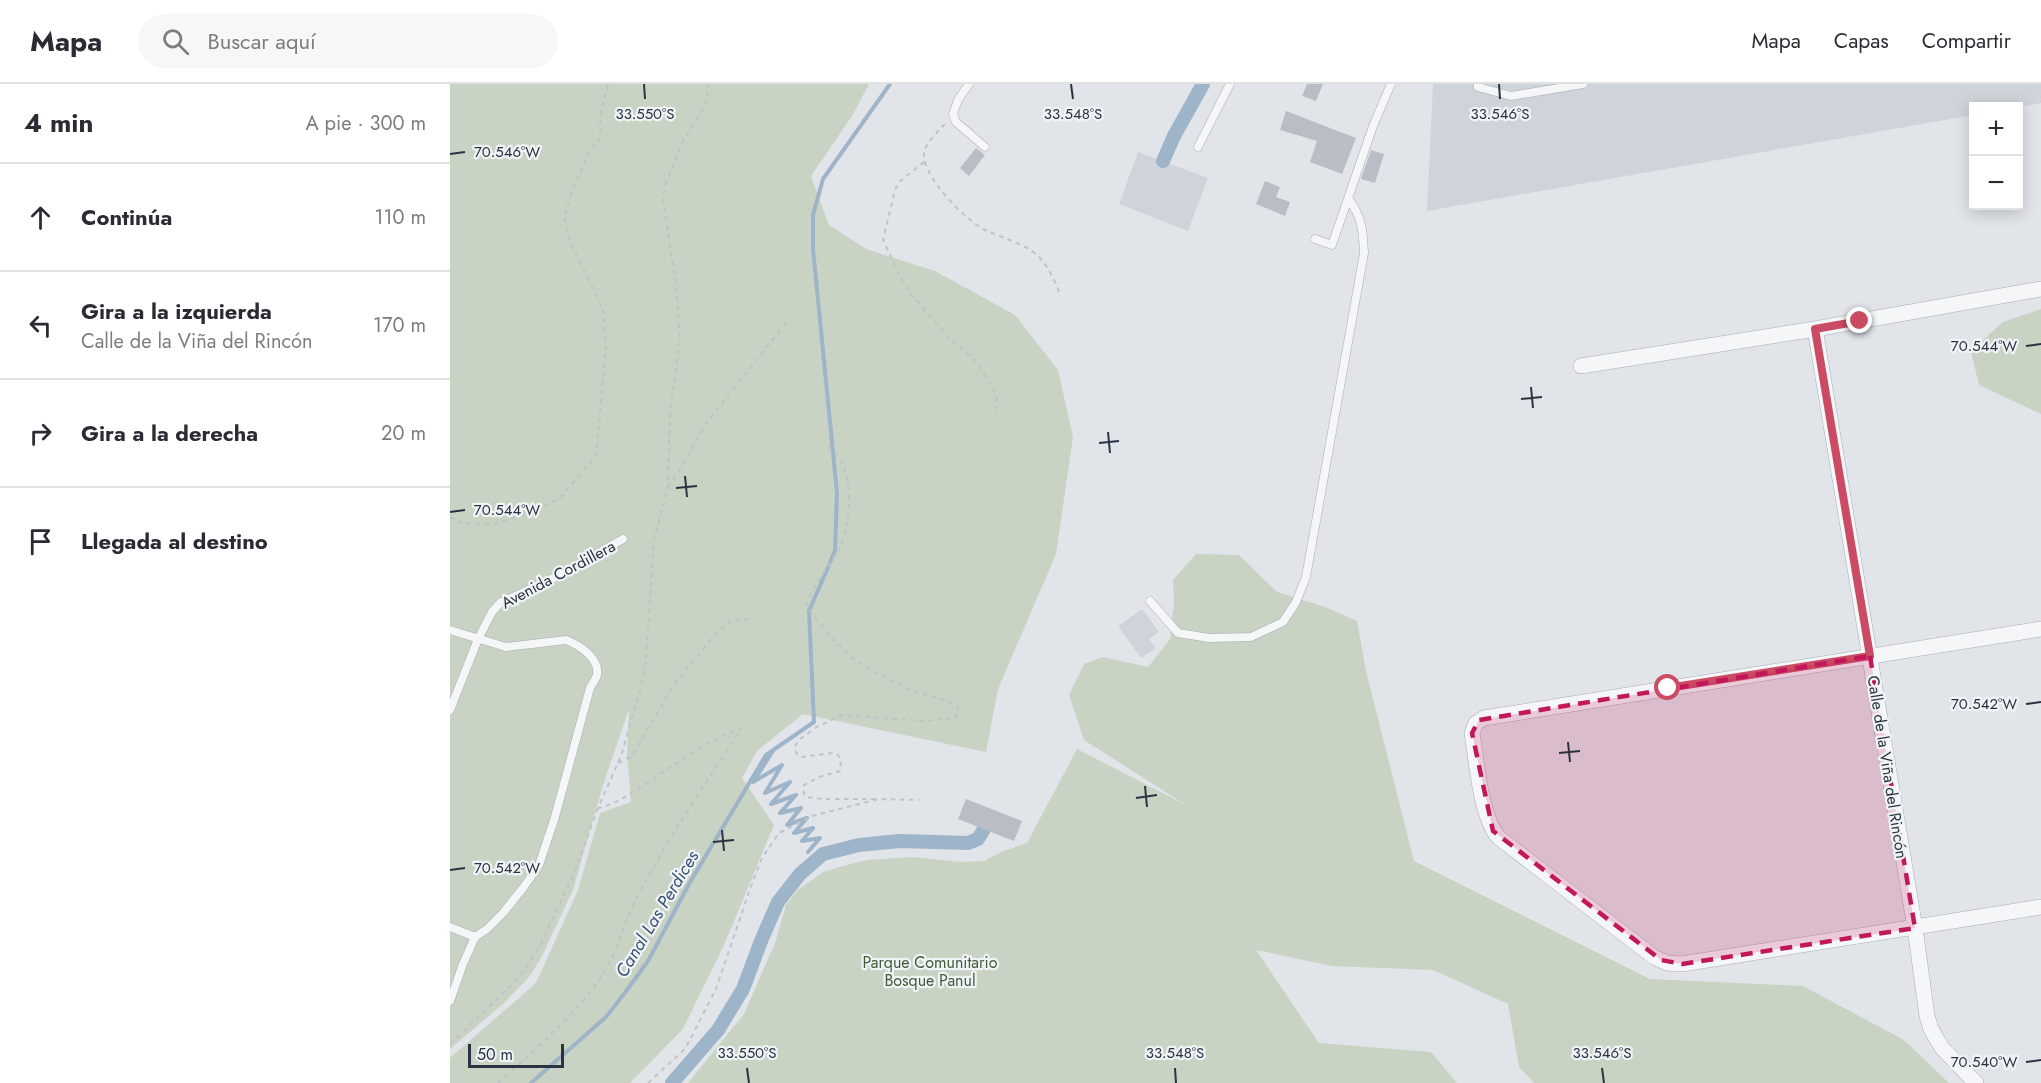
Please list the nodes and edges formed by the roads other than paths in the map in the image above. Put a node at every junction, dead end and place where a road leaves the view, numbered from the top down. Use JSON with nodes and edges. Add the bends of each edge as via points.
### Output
{"nodes":[{"id":1,"x":969,"y":84,"type":"edge"},
{"id":2,"x":1230,"y":84,"type":"edge"},
{"id":3,"x":1391,"y":84,"type":"edge"},
{"id":4,"x":1478,"y":84,"type":"edge"},
{"id":5,"x":1583,"y":84,"type":"edge"},
{"id":6,"x":985,"y":147,"type":"dead end"},
{"id":7,"x":1198,"y":147,"type":"dead end"},
{"id":8,"x":1349,"y":199,"type":"junction"},
{"id":9,"x":1315,"y":239,"type":"dead end"},
{"id":10,"x":2041,"y":289,"type":"edge"},
{"id":11,"x":1815,"y":329,"type":"junction"},
{"id":12,"x":1581,"y":366,"type":"dead end"},
{"id":13,"x":623,"y":539,"type":"dead end"},
{"id":14,"x":1150,"y":601,"type":"dead end"},
{"id":15,"x":2041,"y":629,"type":"edge"},
{"id":16,"x":450,"y":630,"type":"edge"},
{"id":17,"x":478,"y":639,"type":"junction"},
{"id":18,"x":1870,"y":656,"type":"junction"},
{"id":19,"x":450,"y":710,"type":"edge"},
{"id":20,"x":2041,"y":907,"type":"edge"},
{"id":21,"x":450,"y":927,"type":"edge"},
{"id":22,"x":1915,"y":928,"type":"junction"},
{"id":23,"x":475,"y":937,"type":"junction"},
{"id":24,"x":450,"y":1001,"type":"edge"},
{"id":25,"x":1976,"y":1083,"type":"edge"}],
"edges":[{"from":1,"to":6,"type":"lane","via":[[953,114],[956,122]]},
{"from":2,"to":7,"type":"lane"},
{"from":3,"to":8,"type":"lane"},
{"from":4,"to":5,"type":"lane","via":[[1511,96]]},
{"from":8,"to":9,"type":"lane","via":[[1332,245]]},
{"from":8,"to":14,"type":"lane","via":[[1359,213],[1364,253],[1306,577],[1296,602],[1283,622],[1251,637],[1209,638],[1178,633]]},
{"from":10,"to":11,"type":"street"},
{"from":11,"to":12,"type":"street"},
{"from":11,"to":18,"type":"street","name":"Calle de la Viña del Rincón"},
{"from":13,"to":17,"type":"lane","name":"Avenida Cordillera","via":[[500,603]]},
{"from":15,"to":18,"type":"street"},
{"from":16,"to":17,"type":"lane"},
{"from":17,"to":19,"type":"lane","name":"Avenida Cordillera"},
{"from":17,"to":23,"type":"lane","via":[[506,647],[566,640],[590,655],[597,674],[538,865],[503,913]]},
{"from":18,"to":22,"type":"street","name":"Calle de la Viña del Rincón"},
{"from":18,"to":22,"type":"street","via":[[1484,718],[1476,723],[1472,733],[1490,825],[1503,842],[1667,963],[1682,964]]},
{"from":20,"to":22,"type":"street"},
{"from":21,"to":23,"type":"lane"},
{"from":22,"to":25,"type":"street","name":"Calle de la Viña del Rincón","via":[[1931,1029],[1942,1048]]},
{"from":23,"to":24,"type":"lane"}]}
